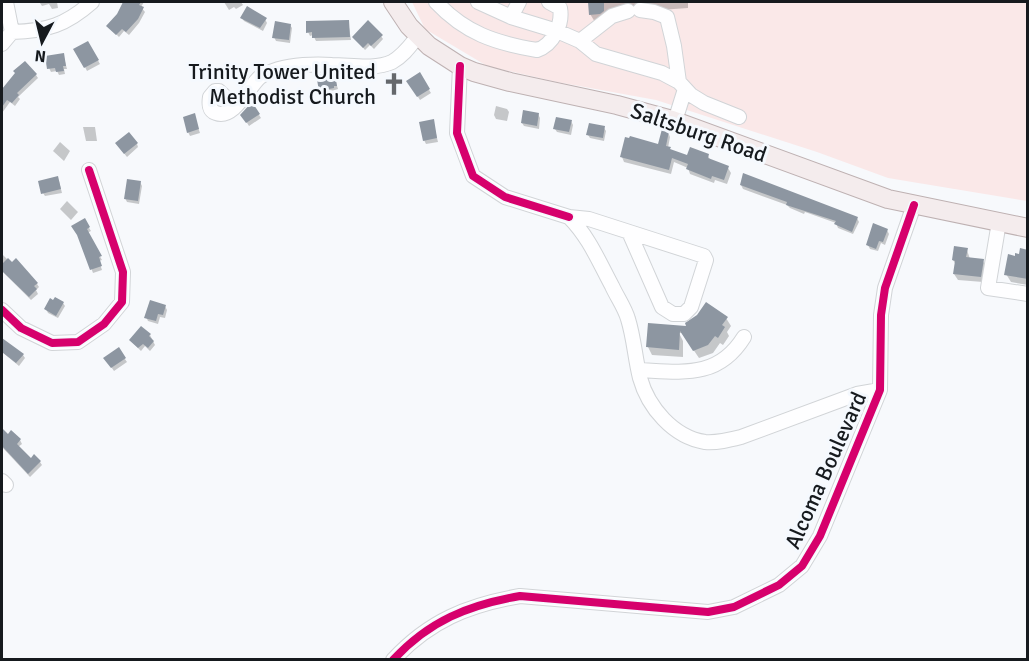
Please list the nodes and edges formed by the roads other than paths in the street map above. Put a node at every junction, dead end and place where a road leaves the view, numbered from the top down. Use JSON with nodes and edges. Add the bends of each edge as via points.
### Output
{"nodes":[{"id":1,"x":6,"y":2,"type":"edge"},
{"id":2,"x":92,"y":2,"type":"edge"},
{"id":3,"x":393,"y":2,"type":"edge"},
{"id":4,"x":436,"y":2,"type":"edge"},
{"id":5,"x":478,"y":2,"type":"edge"},
{"id":6,"x":519,"y":2,"type":"edge"},
{"id":7,"x":549,"y":2,"type":"edge"},
{"id":8,"x":511,"y":17,"type":"junction"},
{"id":9,"x":556,"y":31,"type":"junction"},
{"id":10,"x":12,"y":32,"type":"junction"},
{"id":11,"x":418,"y":36,"type":"junction"},
{"id":12,"x":580,"y":42,"type":"junction"},
{"id":13,"x":2,"y":44,"type":"edge"},
{"id":14,"x":460,"y":66,"type":"junction"},
{"id":15,"x":682,"y":86,"type":"junction"},
{"id":16,"x":236,"y":106,"type":"dead end"},
{"id":17,"x":739,"y":117,"type":"dead end"},
{"id":18,"x":675,"y":121,"type":"junction"},
{"id":19,"x":89,"y":170,"type":"dead end"},
{"id":20,"x":914,"y":205,"type":"junction"},
{"id":21,"x":569,"y":217,"type":"junction"},
{"id":22,"x":999,"y":222,"type":"junction"},
{"id":23,"x":1028,"y":228,"type":"edge"},
{"id":24,"x":629,"y":232,"type":"junction"},
{"id":25,"x":1028,"y":294,"type":"edge"},
{"id":26,"x":2,"y":310,"type":"edge"},
{"id":27,"x":744,"y":338,"type":"dead end"},
{"id":28,"x":639,"y":370,"type":"junction"},
{"id":29,"x":880,"y":390,"type":"junction"},
{"id":30,"x":393,"y":660,"type":"edge"}],
"edges":[{"from":1,"to":10,"type":"street"},
{"from":2,"to":10,"type":"street","via":[[77,16],[57,26]]},
{"from":3,"to":11,"type":"main road","name":"Saltsburg Road"},
{"from":4,"to":9,"type":"street","via":[[465,27],[495,42],[537,50],[546,46]]},
{"from":5,"to":8,"type":"street"},
{"from":6,"to":8,"type":"street"},
{"from":7,"to":9,"type":"street","via":[[560,8]]},
{"from":8,"to":9,"type":"street"},
{"from":9,"to":12,"type":"street"},
{"from":10,"to":13,"type":"street"},
{"from":11,"to":14,"type":"main road","name":"Saltsburg Road"},
{"from":11,"to":16,"type":"street","via":[[398,58],[381,65],[311,65],[270,72],[259,78]]},
{"from":12,"to":15,"type":"street","via":[[596,54],[662,73]]},
{"from":12,"to":15,"type":"street","via":[[612,16],[634,11],[667,17]]},
{"from":14,"to":18,"type":"main road","name":"Saltsburg Road","via":[[510,82]]},
{"from":14,"to":21,"type":"street","via":[[457,133],[473,176],[505,197]]},
{"from":15,"to":17,"type":"street","via":[[704,103]]},
{"from":15,"to":18,"type":"street"},
{"from":18,"to":20,"type":"main road","name":"Saltsburg Road","via":[[856,189]]},
{"from":19,"to":26,"type":"street","via":[[123,272],[122,302],[104,324],[78,342],[52,343],[21,328]]},
{"from":20,"to":22,"type":"main road","name":"Saltsburg Road"},
{"from":20,"to":29,"type":"street","name":"Alcoma Boulevard","via":[[885,288]]},
{"from":21,"to":24,"type":"street"},
{"from":21,"to":28,"type":"street","via":[[584,232],[628,318]]},
{"from":22,"to":23,"type":"main road","name":"Saltsburg Road"},
{"from":22,"to":25,"type":"street","via":[[988,288]]},
{"from":24,"to":24,"type":"street","via":[[706,258],[691,307],[684,314],[673,314],[662,307]]},
{"from":27,"to":28,"type":"street","via":[[729,357],[708,368],[686,372]]},
{"from":28,"to":29,"type":"street","via":[[647,397],[658,413],[688,438],[706,442],[741,437],[857,394]]},
{"from":29,"to":30,"type":"street","name":"Alcoma Boulevard","via":[[820,536],[802,566],[778,585],[734,607],[708,612],[520,596],[497,600],[435,624]]}]}
